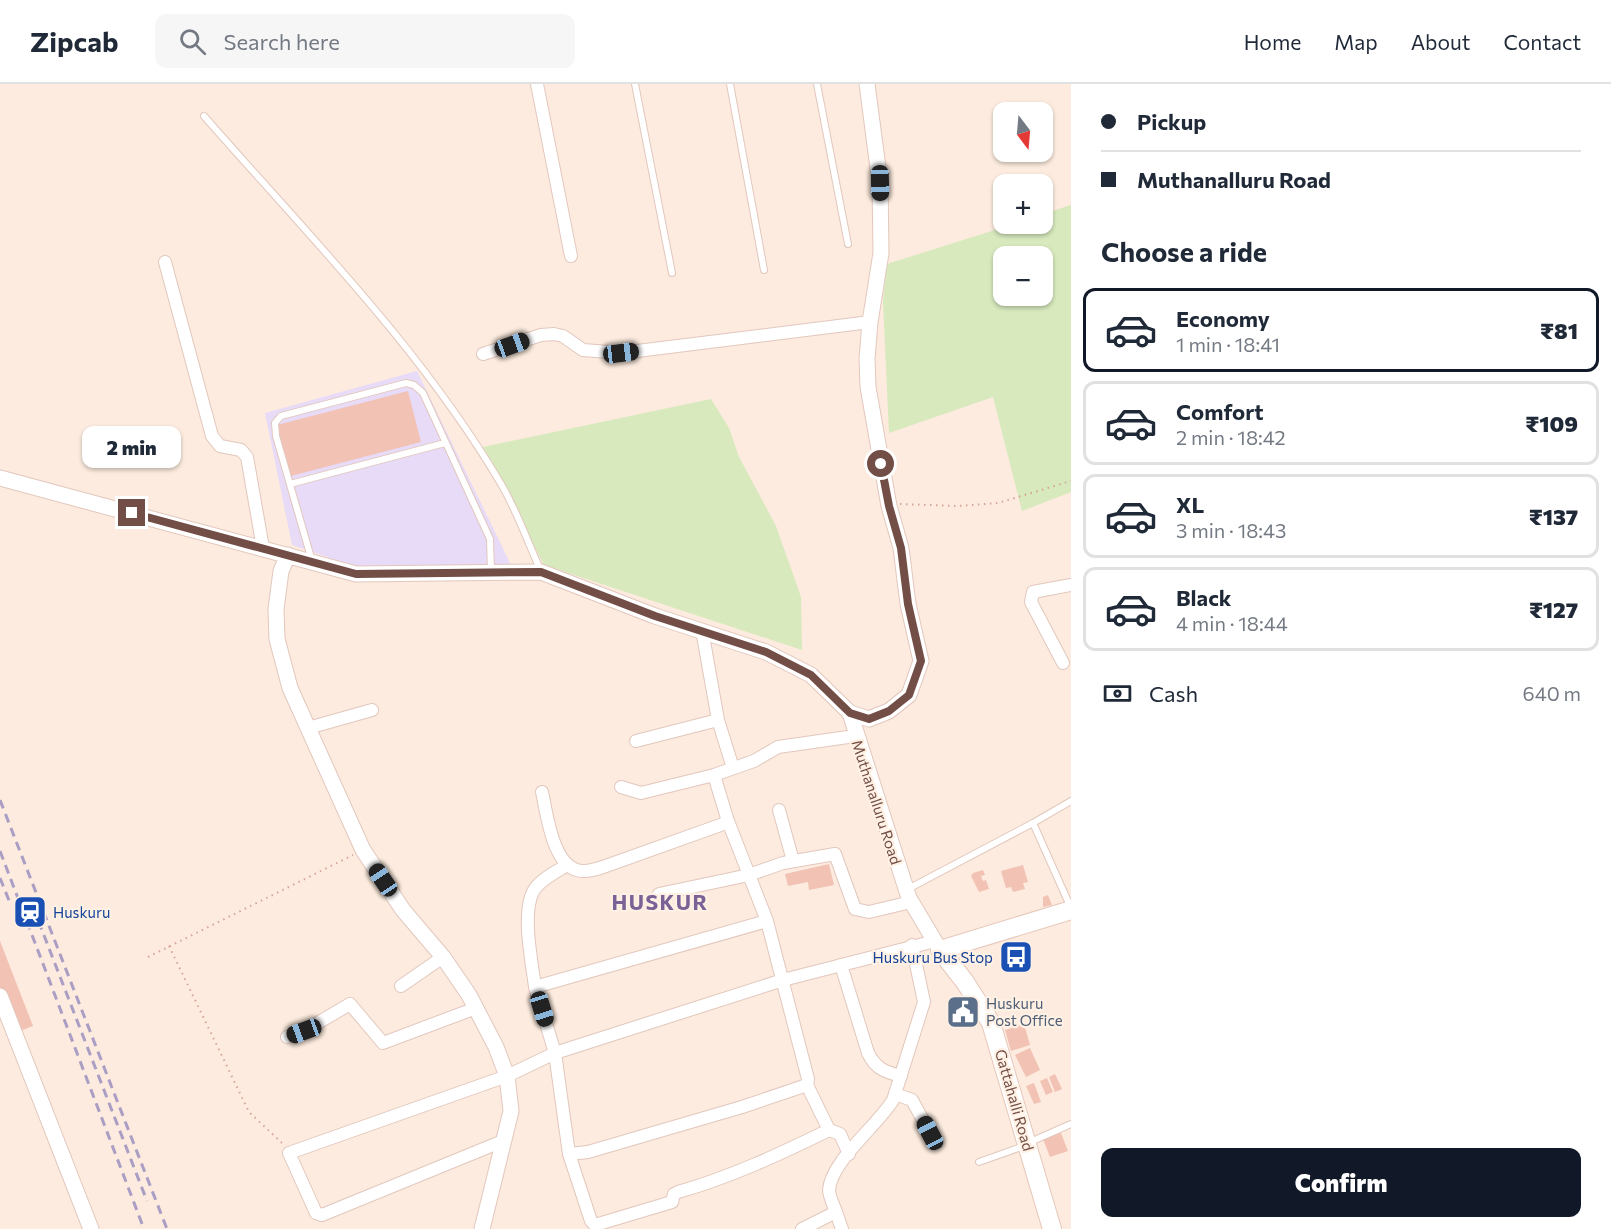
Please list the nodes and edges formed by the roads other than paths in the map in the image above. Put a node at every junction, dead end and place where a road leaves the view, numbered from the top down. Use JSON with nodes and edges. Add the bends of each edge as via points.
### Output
{"nodes":[{"id":1,"x":537,"y":84,"type":"edge"},
{"id":2,"x":635,"y":84,"type":"edge"},
{"id":3,"x":730,"y":84,"type":"edge"},
{"id":4,"x":817,"y":84,"type":"edge"},
{"id":5,"x":867,"y":84,"type":"edge"},
{"id":6,"x":204,"y":116,"type":"dead end"},
{"id":7,"x":848,"y":244,"type":"dead end"},
{"id":8,"x":571,"y":256,"type":"dead end"},
{"id":9,"x":165,"y":262,"type":"dead end"},
{"id":10,"x":764,"y":270,"type":"dead end"},
{"id":11,"x":672,"y":273,"type":"dead end"},
{"id":12,"x":870,"y":322,"type":"junction"},
{"id":13,"x":483,"y":354,"type":"dead end"},
{"id":14,"x":446,"y":443,"type":"junction"},
{"id":15,"x":0,"y":478,"type":"edge"},
{"id":16,"x":290,"y":484,"type":"junction"},
{"id":17,"x":263,"y":548,"type":"junction"},
{"id":18,"x":288,"y":555,"type":"junction"},
{"id":19,"x":312,"y":561,"type":"junction"},
{"id":20,"x":491,"y":572,"type":"junction"},
{"id":21,"x":541,"y":572,"type":"junction"},
{"id":22,"x":1071,"y":585,"type":"edge"},
{"id":23,"x":702,"y":630,"type":"junction"},
{"id":24,"x":1063,"y":663,"type":"dead end"},
{"id":25,"x":372,"y":710,"type":"dead end"},
{"id":26,"x":850,"y":713,"type":"junction"},
{"id":27,"x":718,"y":720,"type":"junction"},
{"id":28,"x":308,"y":728,"type":"junction"},
{"id":29,"x":855,"y":736,"type":"junction"},
{"id":30,"x":636,"y":741,"type":"dead end"},
{"id":31,"x":733,"y":768,"type":"junction"},
{"id":32,"x":714,"y":775,"type":"junction"},
{"id":33,"x":621,"y":787,"type":"dead end"},
{"id":34,"x":542,"y":792,"type":"dead end"},
{"id":35,"x":1071,"y":801,"type":"edge"},
{"id":36,"x":779,"y":810,"type":"dead end"},
{"id":37,"x":728,"y":821,"type":"junction"},
{"id":38,"x":1033,"y":823,"type":"junction"},
{"id":39,"x":793,"y":861,"type":"junction"},
{"id":40,"x":567,"y":865,"type":"junction"},
{"id":41,"x":749,"y":875,"type":"junction"},
{"id":42,"x":659,"y":894,"type":"dead end"},
{"id":43,"x":908,"y":896,"type":"junction"},
{"id":44,"x":1071,"y":909,"type":"edge"},
{"id":45,"x":767,"y":921,"type":"junction"},
{"id":46,"x":912,"y":945,"type":"junction"},
{"id":47,"x":938,"y":945,"type":"junction"},
{"id":48,"x":443,"y":957,"type":"junction"},
{"id":49,"x":842,"y":965,"type":"junction"},
{"id":50,"x":783,"y":980,"type":"junction"},
{"id":51,"x":401,"y":986,"type":"dead end"},
{"id":52,"x":535,"y":987,"type":"junction"},
{"id":53,"x":0,"y":996,"type":"edge"},
{"id":54,"x":476,"y":1008,"type":"junction"},
{"id":55,"x":287,"y":1037,"type":"dead end"},
{"id":56,"x":555,"y":1053,"type":"junction"},
{"id":57,"x":507,"y":1076,"type":"junction"},
{"id":58,"x":901,"y":1076,"type":"junction"},
{"id":59,"x":807,"y":1085,"type":"junction"},
{"id":60,"x":895,"y":1094,"type":"junction"},
{"id":61,"x":1071,"y":1124,"type":"edge"},
{"id":62,"x":829,"y":1130,"type":"junction"},
{"id":63,"x":930,"y":1133,"type":"dead end"},
{"id":64,"x":503,"y":1141,"type":"junction"},
{"id":65,"x":1028,"y":1144,"type":"junction"},
{"id":66,"x":569,"y":1154,"type":"junction"},
{"id":67,"x":849,"y":1154,"type":"junction"},
{"id":68,"x":979,"y":1162,"type":"dead end"},
{"id":69,"x":836,"y":1212,"type":"junction"},
{"id":70,"x":805,"y":1228,"type":"edge"},
{"id":71,"x":91,"y":1229,"type":"edge"},
{"id":72,"x":482,"y":1229,"type":"edge"},
{"id":73,"x":842,"y":1229,"type":"edge"},
{"id":74,"x":1052,"y":1229,"type":"edge"}],
"edges":[{"from":1,"to":8,"type":"street"},
{"from":2,"to":11,"type":"lane"},
{"from":3,"to":10,"type":"lane"},
{"from":4,"to":7,"type":"lane"},
{"from":5,"to":12,"type":"street","via":[[880,183],[881,229]]},
{"from":6,"to":21,"type":"lane","via":[[366,300],[444,397],[502,486]]},
{"from":9,"to":17,"type":"street","via":[[212,436],[220,447],[241,450],[247,457]]},
{"from":12,"to":13,"type":"street","via":[[621,353],[583,350],[563,336],[541,335]]},
{"from":12,"to":26,"type":"street","via":[[868,387],[921,661],[909,695],[889,711],[869,719]]},
{"from":14,"to":16,"type":"lane"},
{"from":14,"to":16,"type":"lane","via":[[423,393],[406,383],[394,386],[281,416],[275,423],[276,436]]},
{"from":14,"to":20,"type":"lane","via":[[490,539]]},
{"from":15,"to":17,"type":"street"},
{"from":16,"to":19,"type":"lane"},
{"from":17,"to":18,"type":"street"},
{"from":18,"to":19,"type":"street"},
{"from":18,"to":28,"type":"street","via":[[281,571],[276,609],[277,639],[290,688]]},
{"from":19,"to":20,"type":"street","via":[[356,574]]},
{"from":20,"to":21,"type":"street"},
{"from":21,"to":23,"type":"street"},
{"from":22,"to":24,"type":"street","via":[[1033,592],[1031,602]]},
{"from":23,"to":26,"type":"street","via":[[766,652],[811,675]]},
{"from":23,"to":27,"type":"street"},
{"from":25,"to":28,"type":"street"},
{"from":26,"to":29,"type":"street","name":"Muthanalluru Road"},
{"from":27,"to":30,"type":"street"},
{"from":27,"to":31,"type":"street"},
{"from":28,"to":48,"type":"street","via":[[363,850],[404,910]]},
{"from":29,"to":31,"type":"street","via":[[778,747],[762,758]]},
{"from":29,"to":43,"type":"street","name":"Muthanalluru Road"},
{"from":31,"to":32,"type":"street"},
{"from":32,"to":33,"type":"street","via":[[641,793]]},
{"from":32,"to":37,"type":"street"},
{"from":34,"to":40,"type":"street","via":[[554,843]]},
{"from":35,"to":38,"type":"lane"},
{"from":36,"to":39,"type":"street"},
{"from":37,"to":40,"type":"street","via":[[603,867],[583,872]]},
{"from":37,"to":41,"type":"street"},
{"from":38,"to":43,"type":"lane"},
{"from":38,"to":44,"type":"lane"},
{"from":39,"to":41,"type":"street"},
{"from":39,"to":43,"type":"street","via":[[837,855],[851,904],[859,911],[884,909]]},
{"from":40,"to":52,"type":"street","via":[[539,884],[529,901]]},
{"from":41,"to":42,"type":"street"},
{"from":41,"to":45,"type":"street"},
{"from":43,"to":47,"type":"street","name":"Muthanalluru Road"},
{"from":44,"to":47,"type":"main road"},
{"from":45,"to":50,"type":"street"},
{"from":45,"to":52,"type":"street"},
{"from":46,"to":47,"type":"street"},
{"from":46,"to":49,"type":"street"},
{"from":46,"to":58,"type":"street","via":[[924,1002]]},
{"from":47,"to":65,"type":"main road","name":"Gattahalli Road","via":[[991,1023]]},
{"from":48,"to":51,"type":"street"},
{"from":48,"to":54,"type":"street"},
{"from":49,"to":50,"type":"street"},
{"from":49,"to":58,"type":"street","via":[[868,1053],[875,1065]]},
{"from":50,"to":56,"type":"street"},
{"from":50,"to":59,"type":"street"},
{"from":52,"to":56,"type":"street"},
{"from":53,"to":71,"type":"street"},
{"from":54,"to":55,"type":"street","via":[[383,1043],[350,1004]]},
{"from":54,"to":57,"type":"street"},
{"from":56,"to":57,"type":"street"},
{"from":56,"to":66,"type":"street"},
{"from":57,"to":64,"type":"street","via":[[510,1111]]},
{"from":57,"to":64,"type":"street","via":[[289,1153],[316,1213],[322,1215]]},
{"from":58,"to":60,"type":"street"},
{"from":59,"to":62,"type":"street"},
{"from":59,"to":66,"type":"street","via":[[588,1152]]},
{"from":60,"to":63,"type":"street","via":[[912,1100]]},
{"from":60,"to":67,"type":"street","via":[[884,1114]]},
{"from":61,"to":65,"type":"lane"},
{"from":62,"to":66,"type":"street","via":[[708,1184],[678,1192],[672,1202],[600,1224],[591,1221]]},
{"from":62,"to":67,"type":"street","via":[[840,1134]]},
{"from":64,"to":72,"type":"street"},
{"from":65,"to":68,"type":"lane"},
{"from":65,"to":74,"type":"main road","name":"Gattahalli Road"},
{"from":67,"to":69,"type":"street","via":[[829,1190]]},
{"from":69,"to":70,"type":"street"},
{"from":69,"to":73,"type":"street"}]}
